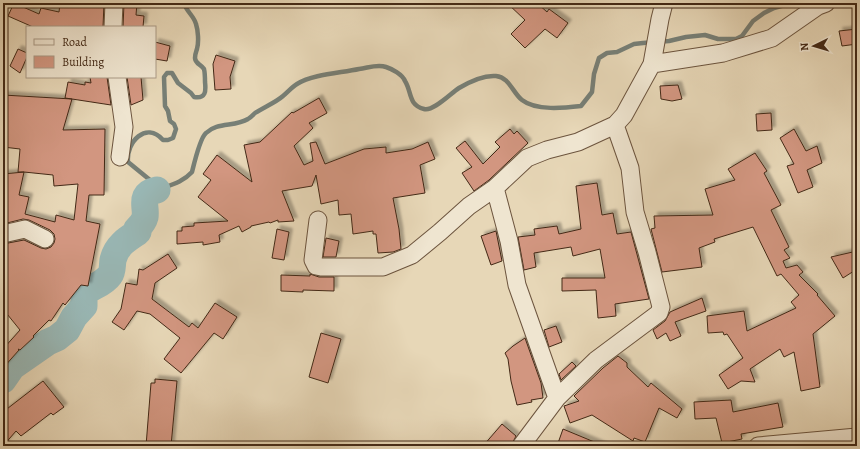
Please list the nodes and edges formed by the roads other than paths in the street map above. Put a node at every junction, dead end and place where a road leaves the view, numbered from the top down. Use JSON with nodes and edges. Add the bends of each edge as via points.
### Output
{"nodes":[{"id":1,"x":114,"y":3,"type":"edge"},
{"id":2,"x":826,"y":3,"type":"edge"},
{"id":3,"x":662,"y":11,"type":"edge"},
{"id":4,"x":114,"y":26,"type":"edge"},
{"id":5,"x":653,"y":60,"type":"junction"},
{"id":6,"x":117,"y":78,"type":"edge"},
{"id":7,"x":615,"y":125,"type":"junction"},
{"id":8,"x":120,"y":158,"type":"dead end"},
{"id":9,"x":495,"y":188,"type":"junction"},
{"id":10,"x":318,"y":220,"type":"dead end"},
{"id":11,"x":3,"y":234,"type":"edge"},
{"id":12,"x":45,"y":239,"type":"dead end"},
{"id":13,"x":557,"y":398,"type":"junction"},
{"id":14,"x":857,"y":437,"type":"edge"},
{"id":15,"x":521,"y":446,"type":"edge"},
{"id":16,"x":758,"y":446,"type":"edge"}],
"edges":[{"from":1,"to":4,"type":"street"},
{"from":2,"to":5,"type":"street","via":[[772,38],[723,53]]},
{"from":3,"to":5,"type":"street"},
{"from":5,"to":7,"type":"street","via":[[624,115]]},
{"from":6,"to":8,"type":"street","via":[[124,127]]},
{"from":7,"to":9,"type":"street","via":[[578,142],[527,158]]},
{"from":7,"to":13,"type":"street","via":[[630,168],[635,212],[661,307],[660,313],[596,360]]},
{"from":9,"to":10,"type":"street","via":[[469,206],[412,254],[383,267],[316,266],[313,260]]},
{"from":9,"to":13,"type":"street","via":[[517,285]]},
{"from":11,"to":12,"type":"street","via":[[25,230]]},
{"from":13,"to":15,"type":"street"},
{"from":14,"to":16,"type":"street"}]}
